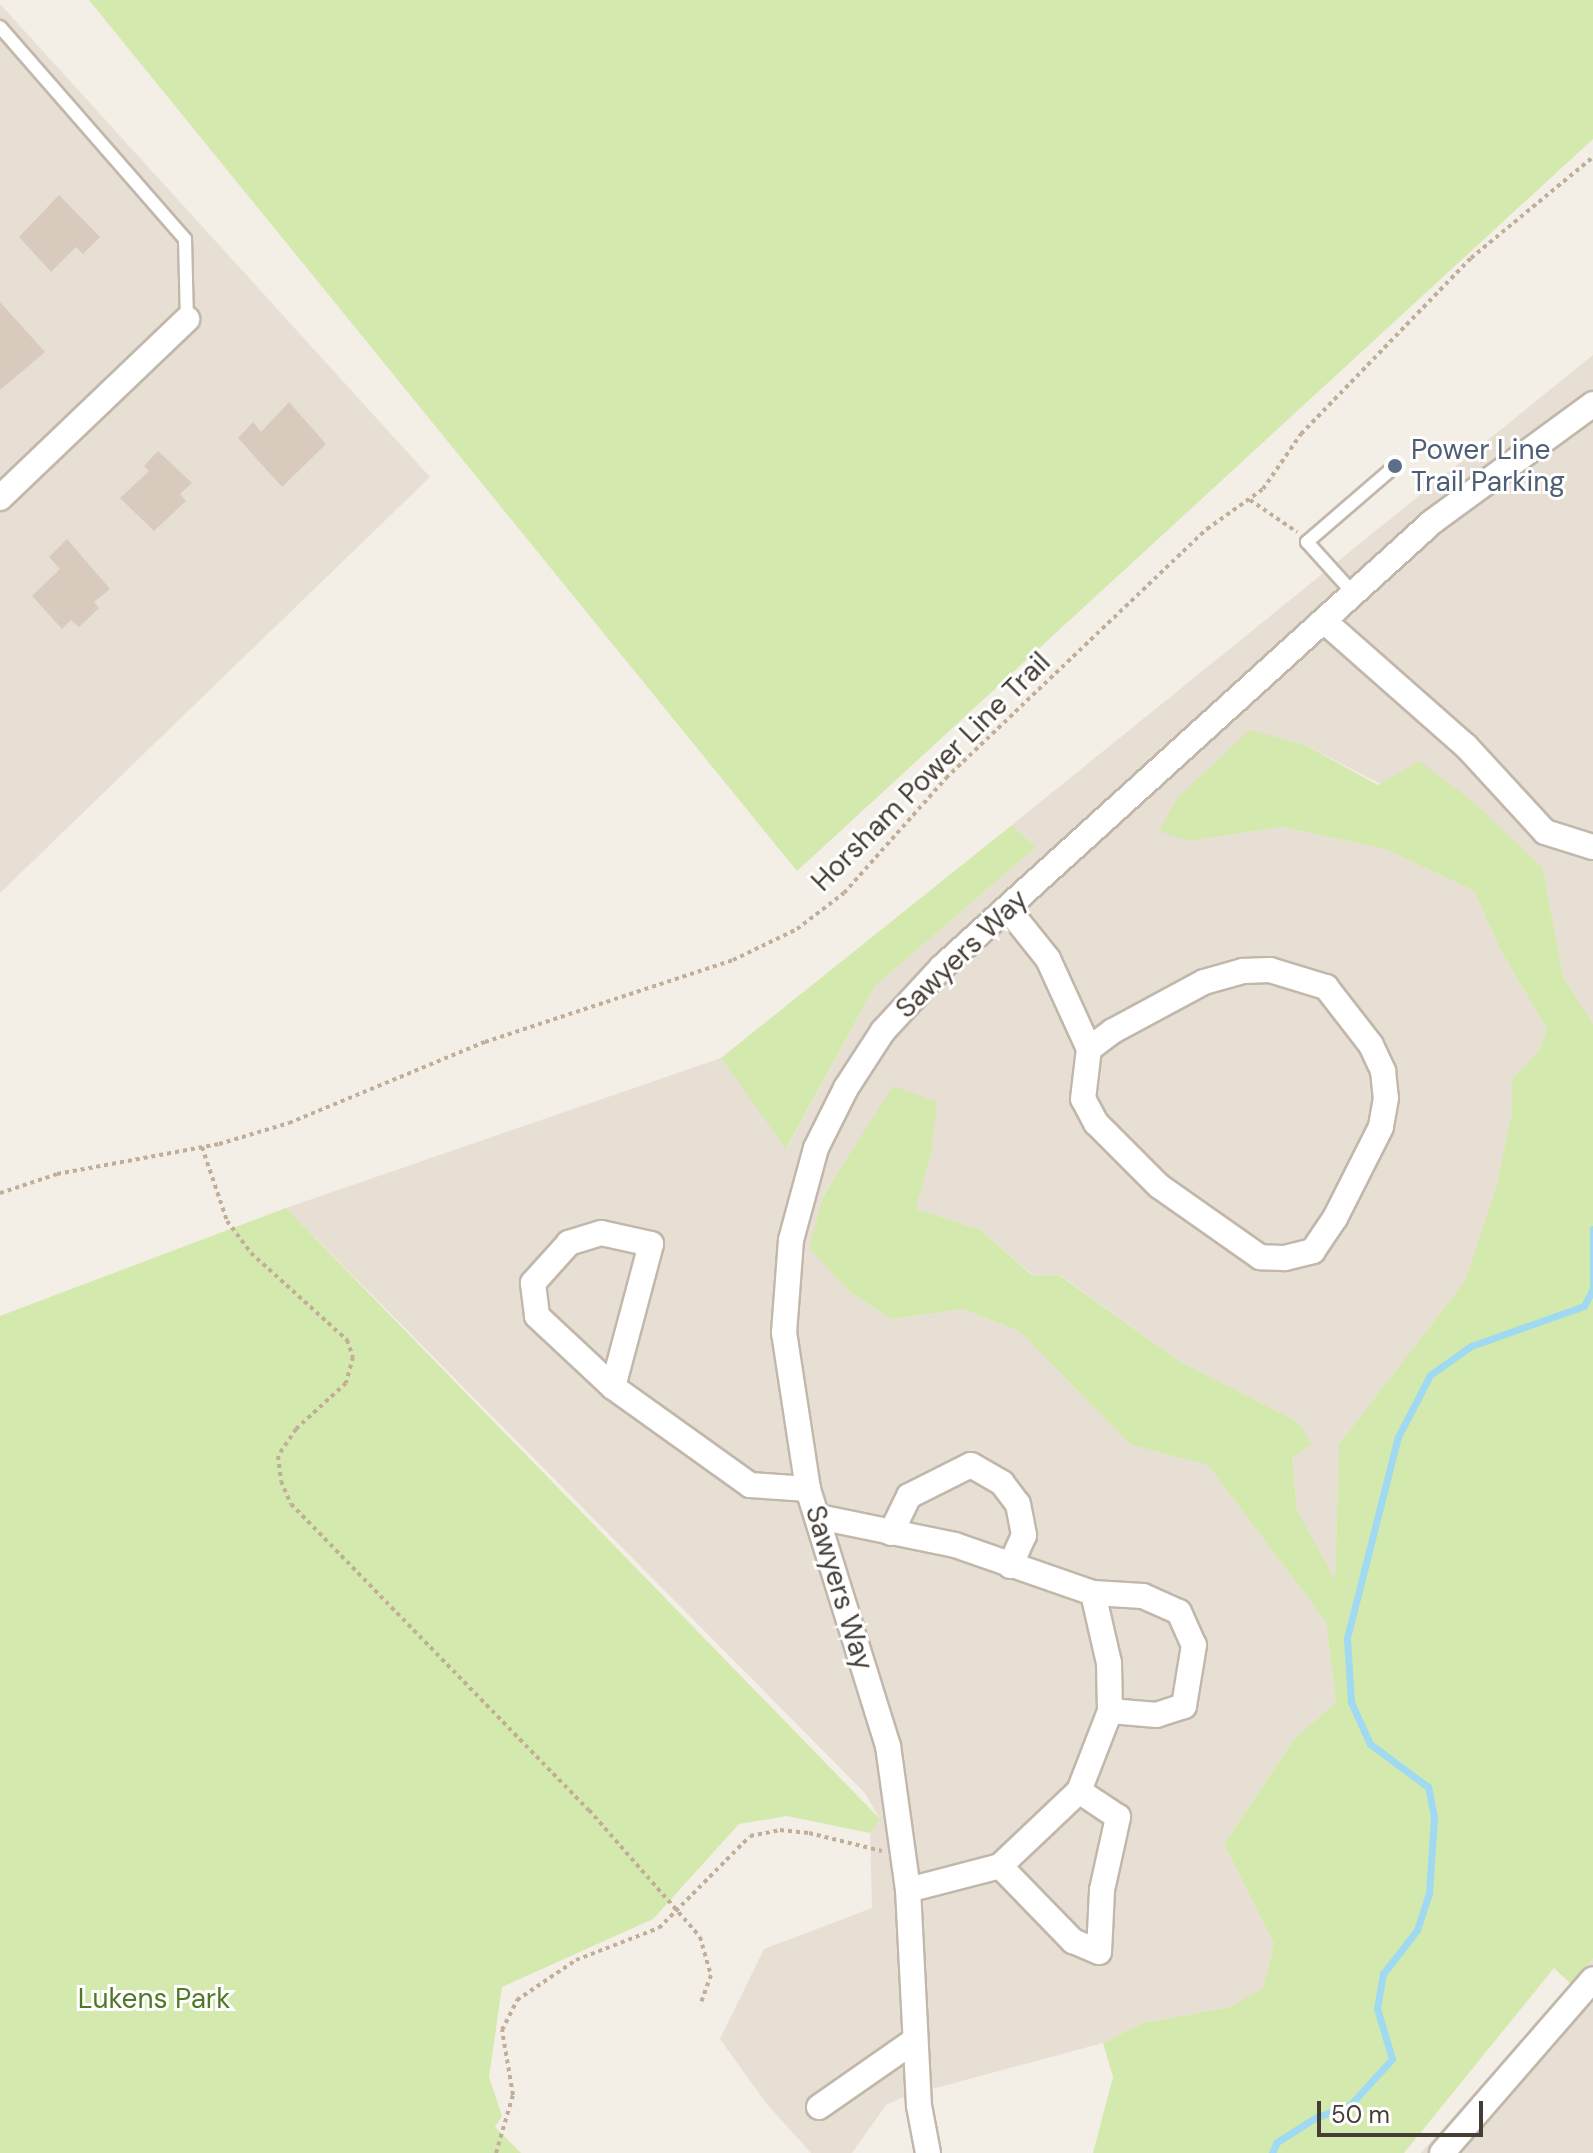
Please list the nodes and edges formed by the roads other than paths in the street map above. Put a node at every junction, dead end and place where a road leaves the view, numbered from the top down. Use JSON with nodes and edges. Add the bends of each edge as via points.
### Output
{"nodes":[{"id":1,"x":0,"y":27,"type":"edge"},
{"id":2,"x":187,"y":319,"type":"joint"},
{"id":3,"x":1593,"y":404,"type":"edge"},
{"id":4,"x":1395,"y":466,"type":"dead end"},
{"id":5,"x":0,"y":498,"type":"edge"},
{"id":6,"x":1354,"y":594,"type":"junction"},
{"id":7,"x":1324,"y":621,"type":"junction"},
{"id":8,"x":1593,"y":847,"type":"edge"},
{"id":9,"x":1008,"y":909,"type":"junction"},
{"id":10,"x":1089,"y":1049,"type":"junction"},
{"id":11,"x":613,"y":1387,"type":"junction"},
{"id":12,"x":808,"y":1489,"type":"junction"},
{"id":13,"x":819,"y":1517,"type":"junction"},
{"id":14,"x":891,"y":1533,"type":"junction"},
{"id":15,"x":1010,"y":1566,"type":"junction"},
{"id":16,"x":1093,"y":1593,"type":"junction"},
{"id":17,"x":1110,"y":1711,"type":"junction"},
{"id":18,"x":1079,"y":1791,"type":"junction"},
{"id":19,"x":1000,"y":1866,"type":"junction"},
{"id":20,"x":908,"y":1890,"type":"junction"},
{"id":21,"x":1593,"y":1979,"type":"edge"},
{"id":22,"x":915,"y":2040,"type":"junction"},
{"id":23,"x":819,"y":2107,"type":"dead end"},
{"id":24,"x":928,"y":2153,"type":"edge"},
{"id":25,"x":1442,"y":2153,"type":"edge"}],
"edges":[{"from":1,"to":2,"type":"lane","via":[[185,239]]},
{"from":2,"to":5,"type":"street"},
{"from":3,"to":6,"type":"street","name":"Sawyers Way","via":[[1432,522]]},
{"from":4,"to":6,"type":"lane","via":[[1307,542]]},
{"from":6,"to":7,"type":"street","name":"Sawyers Way"},
{"from":7,"to":8,"type":"street","via":[[1466,746],[1545,832]]},
{"from":7,"to":9,"type":"street","name":"Sawyers Way"},
{"from":9,"to":10,"type":"street","via":[[1048,959]]},
{"from":9,"to":12,"type":"street","name":"Sawyers Way","via":[[942,967],[883,1031],[816,1148],[791,1240],[784,1333]]},
{"from":10,"to":10,"type":"street","via":[[1083,1099],[1096,1123],[1159,1186],[1260,1257],[1313,1251],[1381,1127],[1383,1071],[1371,1045],[1326,987],[1301,976],[1243,971],[1204,982]]},
{"from":11,"to":11,"type":"street","via":[[537,1316],[533,1283],[569,1243],[601,1233],[651,1244]]},
{"from":11,"to":12,"type":"street","via":[[750,1485]]},
{"from":12,"to":13,"type":"street","name":"Sawyers Way"},
{"from":13,"to":14,"type":"street"},
{"from":13,"to":20,"type":"street","name":"Sawyers Way","via":[[888,1746]]},
{"from":14,"to":15,"type":"street","via":[[955,1545]]},
{"from":14,"to":15,"type":"street","via":[[909,1496],[971,1465],[1002,1483],[1018,1504],[1024,1535]]},
{"from":15,"to":16,"type":"street"},
{"from":16,"to":17,"type":"street","via":[[1109,1663]]},
{"from":16,"to":17,"type":"street","via":[[1143,1596],[1179,1612],[1194,1645],[1184,1706],[1157,1715]]},
{"from":17,"to":18,"type":"street"},
{"from":18,"to":19,"type":"street"},
{"from":18,"to":19,"type":"street","via":[[1118,1817],[1102,1890],[1099,1952],[1073,1941]]},
{"from":19,"to":20,"type":"street"},
{"from":20,"to":22,"type":"street","name":"Sawyers Way"},
{"from":21,"to":25,"type":"street"},
{"from":22,"to":23,"type":"street"},
{"from":22,"to":24,"type":"street","name":"Sawyers Way"}]}
